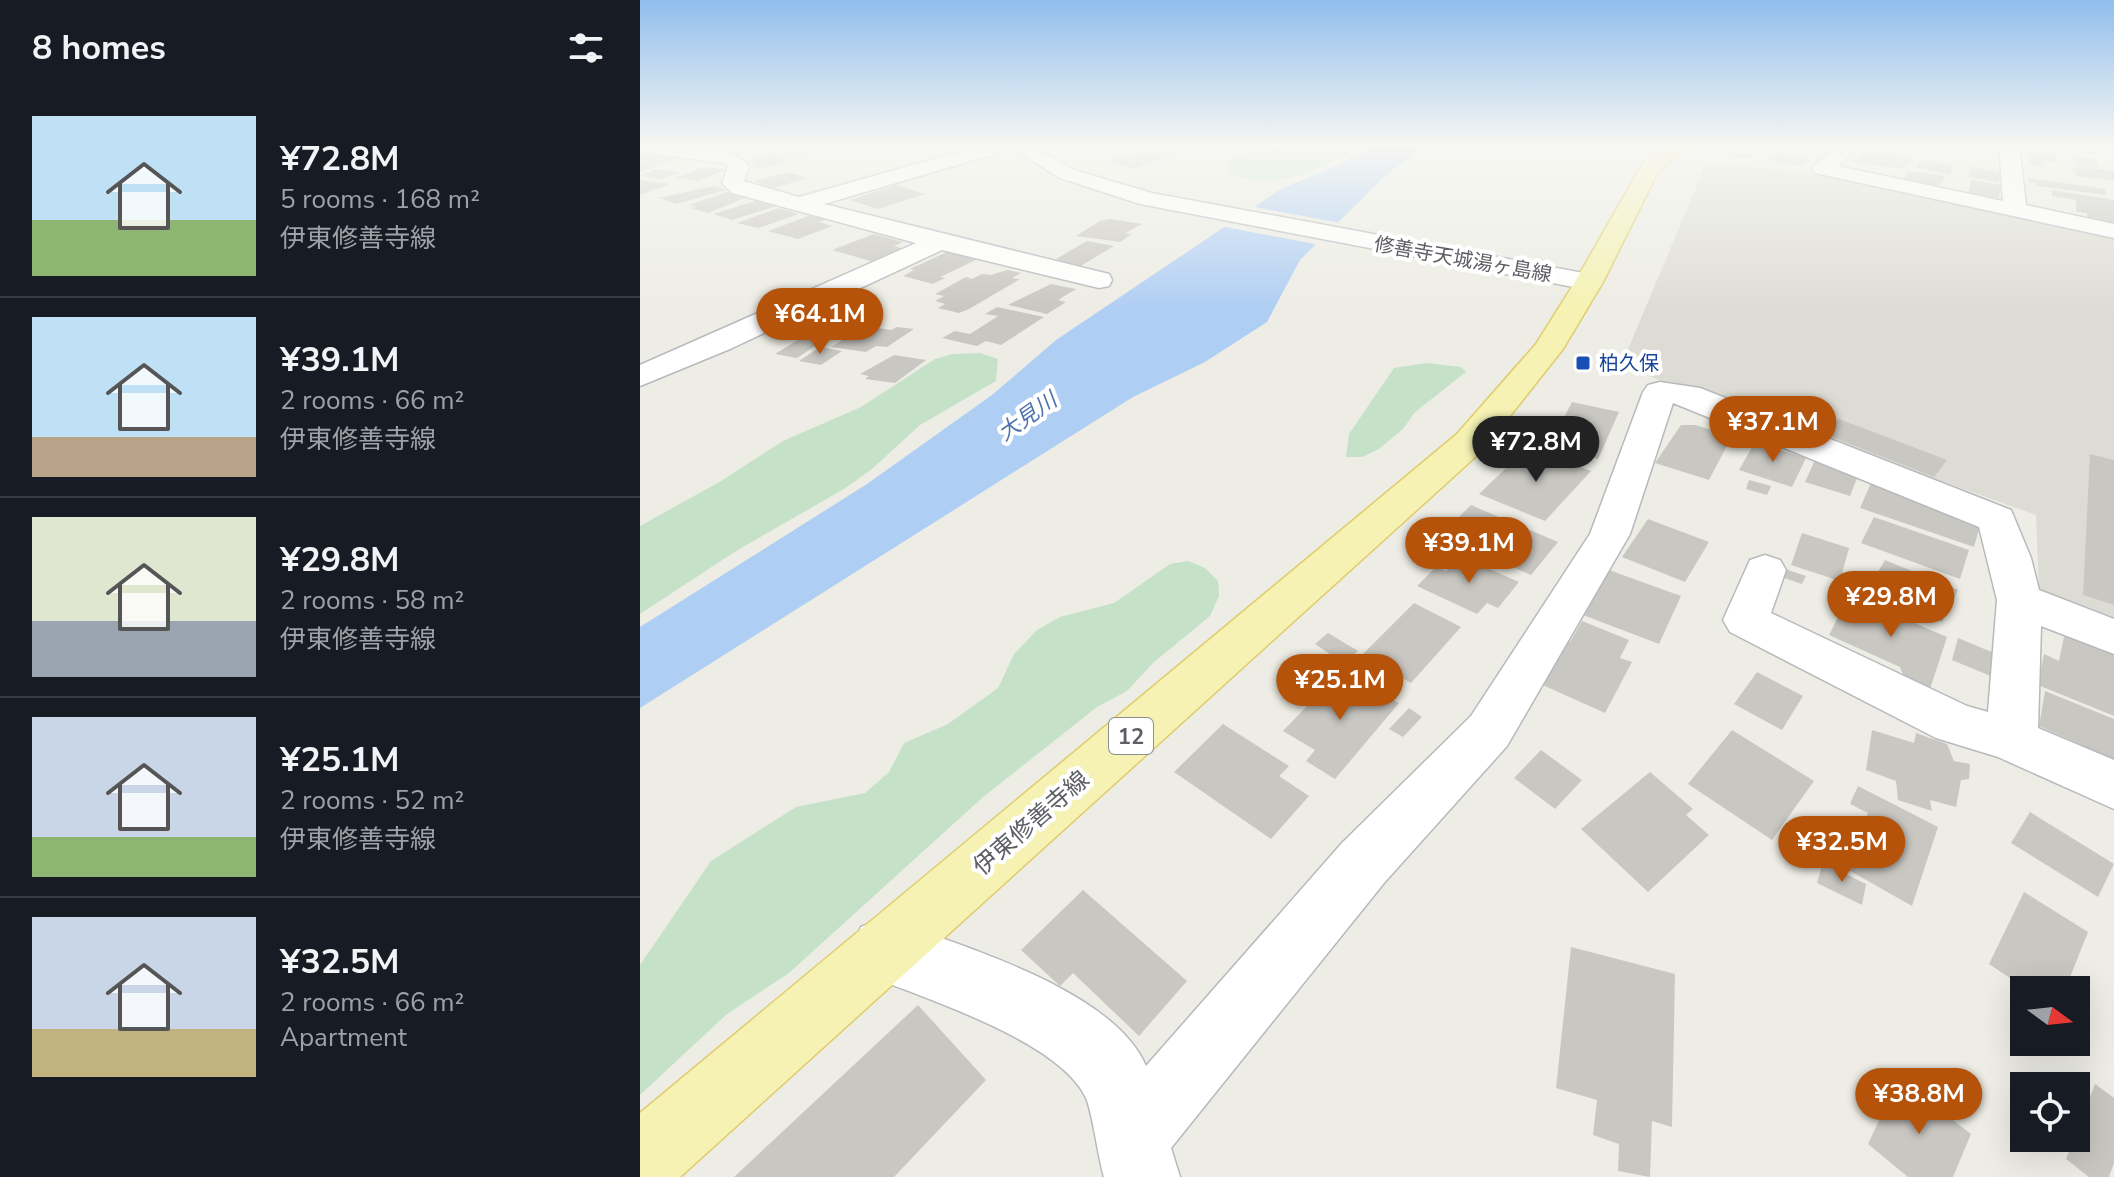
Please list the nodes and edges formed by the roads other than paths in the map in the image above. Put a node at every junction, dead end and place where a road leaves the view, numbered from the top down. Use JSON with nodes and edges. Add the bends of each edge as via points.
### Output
{"nodes":[{"id":1,"x":789,"y":200,"type":"edge"},
{"id":2,"x":812,"y":200,"type":"edge"},
{"id":3,"x":1161,"y":200,"type":"edge"},
{"id":4,"x":1633,"y":200,"type":"edge"},
{"id":5,"x":1975,"y":200,"type":"edge"},
{"id":6,"x":2014,"y":200,"type":"edge"},
{"id":7,"x":801,"y":203,"type":"junction"},
{"id":8,"x":2015,"y":208,"type":"junction"},
{"id":9,"x":2114,"y":231,"type":"edge"},
{"id":10,"x":939,"y":242,"type":"junction"},
{"id":11,"x":1099,"y":280,"type":"dead end"},
{"id":12,"x":1589,"y":282,"type":"junction"},
{"id":13,"x":640,"y":376,"type":"edge"},
{"id":14,"x":1765,"y":570,"type":"dead end"},
{"id":15,"x":2019,"y":600,"type":"junction"},
{"id":16,"x":2114,"y":637,"type":"edge"},
{"id":17,"x":2012,"y":740,"type":"junction"},
{"id":18,"x":2114,"y":785,"type":"edge"},
{"id":19,"x":884,"y":950,"type":"junction"},
{"id":20,"x":1137,"y":1158,"type":"edge"},
{"id":21,"x":640,"y":1162,"type":"edge"}],
"edges":[{"from":1,"to":7,"type":"street"},
{"from":2,"to":7,"type":"street"},
{"from":3,"to":12,"type":"street","name":"修善寺天城湯ヶ島線"},
{"from":4,"to":12,"type":"main road","name":"伊東修善寺線","number":"12"},
{"from":5,"to":8,"type":"street"},
{"from":6,"to":8,"type":"street"},
{"from":7,"to":10,"type":"street"},
{"from":8,"to":9,"type":"street"},
{"from":10,"to":11,"type":"street"},
{"from":10,"to":13,"type":"street"},
{"from":12,"to":19,"type":"main road","name":"伊東修善寺線","number":"12","via":[[1548,349],[1470,442]]},
{"from":14,"to":17,"type":"street","via":[[1746,620],[1954,723]]},
{"from":15,"to":16,"type":"street"},
{"from":15,"to":17,"type":"street"},
{"from":15,"to":20,"type":"street","via":[[1997,519],[1688,395],[1660,392],[1610,534],[1489,731],[1363,863]]},
{"from":17,"to":18,"type":"street"},
{"from":19,"to":20,"type":"street","via":[[1014,1001],[1081,1041],[1113,1075]]},
{"from":19,"to":21,"type":"main road","name":"伊東修善寺線","number":"12"}]}
